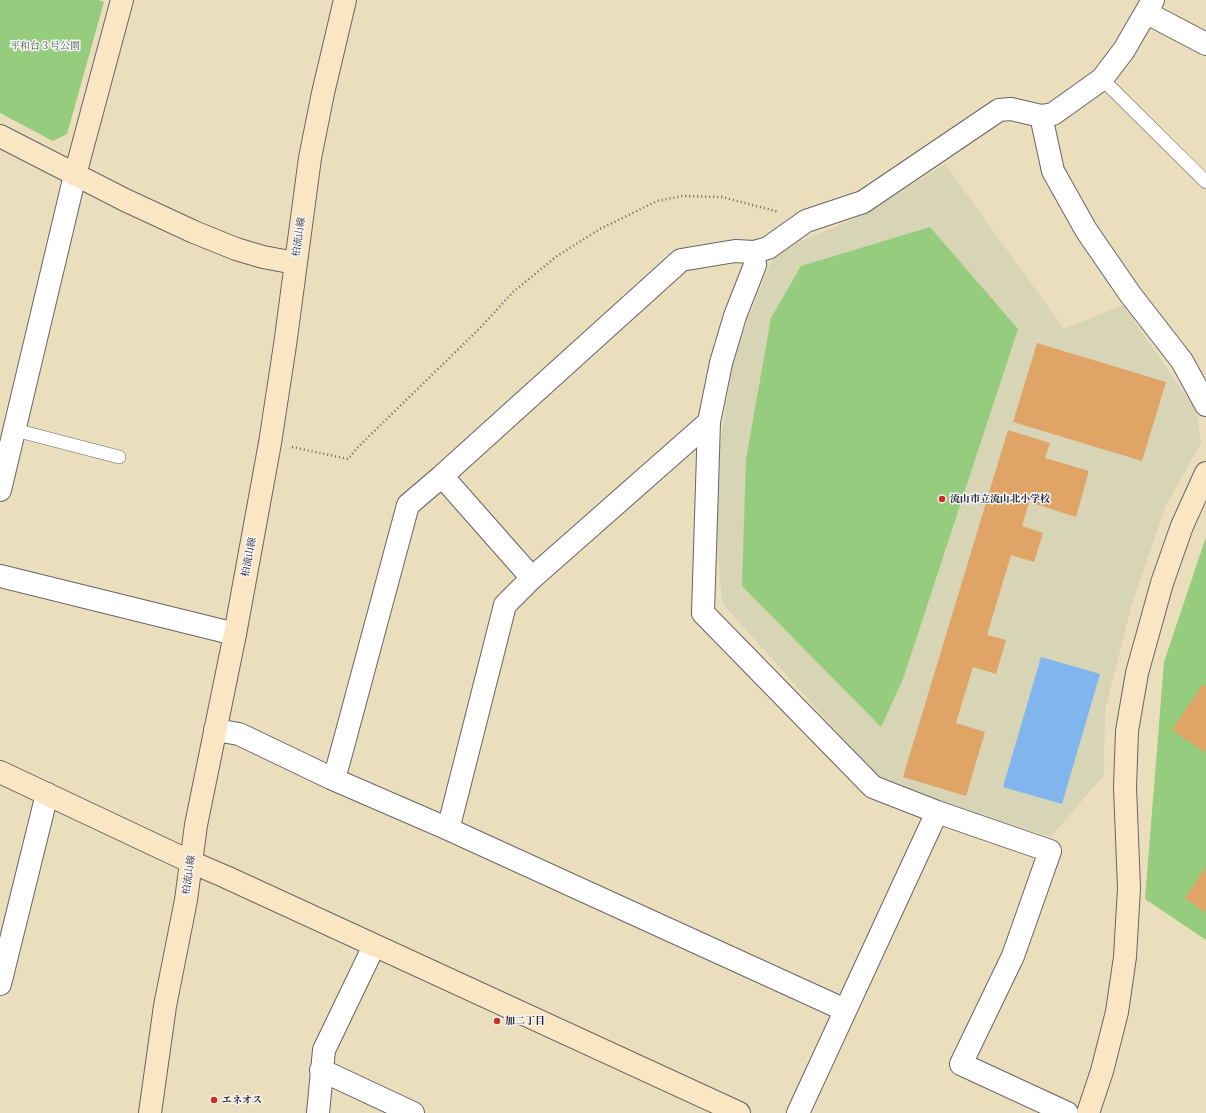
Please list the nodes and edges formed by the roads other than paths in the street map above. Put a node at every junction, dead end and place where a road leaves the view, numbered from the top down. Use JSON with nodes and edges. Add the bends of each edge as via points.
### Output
{"nodes":[{"id":1,"x":122,"y":0,"type":"edge"},
{"id":2,"x":345,"y":0,"type":"edge"},
{"id":3,"x":1150,"y":6,"type":"edge"},
{"id":4,"x":1206,"y":44,"type":"edge"},
{"id":5,"x":1102,"y":78,"type":"junction"},
{"id":6,"x":1041,"y":116,"type":"junction"},
{"id":7,"x":0,"y":136,"type":"edge"},
{"id":8,"x":75,"y":175,"type":"junction"},
{"id":9,"x":1206,"y":182,"type":"edge"},
{"id":10,"x":754,"y":252,"type":"junction"},
{"id":11,"x":295,"y":263,"type":"junction"},
{"id":12,"x":1206,"y":405,"type":"edge"},
{"id":13,"x":709,"y":422,"type":"junction"},
{"id":14,"x":15,"y":430,"type":"junction"},
{"id":15,"x":119,"y":457,"type":"dead end"},
{"id":16,"x":3,"y":461,"type":"edge"},
{"id":17,"x":1206,"y":473,"type":"edge"},
{"id":18,"x":442,"y":476,"type":"junction"},
{"id":19,"x":0,"y":490,"type":"edge"},
{"id":20,"x":0,"y":576,"type":"edge"},
{"id":21,"x":532,"y":578,"type":"junction"},
{"id":22,"x":235,"y":634,"type":"junction"},
{"id":23,"x":215,"y":730,"type":"junction"},
{"id":24,"x":0,"y":772,"type":"edge"},
{"id":25,"x":333,"y":779,"type":"junction"},
{"id":26,"x":47,"y":794,"type":"junction"},
{"id":27,"x":937,"y":812,"type":"junction"},
{"id":28,"x":446,"y":828,"type":"junction"},
{"id":29,"x":191,"y":862,"type":"junction"},
{"id":30,"x":374,"y":946,"type":"junction"},
{"id":31,"x":0,"y":984,"type":"edge"},
{"id":32,"x":845,"y":1010,"type":"junction"},
{"id":33,"x":321,"y":1070,"type":"junction"},
{"id":34,"x":725,"y":1110,"type":"edge"},
{"id":35,"x":150,"y":1113,"type":"edge"},
{"id":36,"x":318,"y":1113,"type":"edge"},
{"id":37,"x":412,"y":1113,"type":"edge"},
{"id":38,"x":798,"y":1113,"type":"edge"},
{"id":39,"x":1066,"y":1113,"type":"edge"},
{"id":40,"x":1088,"y":1113,"type":"edge"}],
"edges":[{"from":1,"to":8,"type":"street"},
{"from":2,"to":11,"type":"street","name":"柏流山線","via":[[310,158]]},
{"from":3,"to":4,"type":"street"},
{"from":3,"to":5,"type":"street","via":[[1124,50]]},
{"from":5,"to":6,"type":"street","via":[[1053,114]]},
{"from":5,"to":9,"type":"lane"},
{"from":6,"to":10,"type":"street","via":[[1011,109],[999,110],[863,202],[806,221],[768,248]]},
{"from":6,"to":12,"type":"street","via":[[1053,171],[1086,230],[1130,294],[1182,361]]},
{"from":7,"to":8,"type":"street"},
{"from":8,"to":11,"type":"street","via":[[194,232],[263,257]]},
{"from":8,"to":14,"type":"street"},
{"from":10,"to":13,"type":"street","via":[[755,265],[735,316],[721,363]]},
{"from":10,"to":18,"type":"street","via":[[735,251],[681,260]]},
{"from":11,"to":22,"type":"street","name":"柏流山線","via":[[270,443]]},
{"from":13,"to":21,"type":"street"},
{"from":13,"to":27,"type":"street","via":[[703,613],[873,787]]},
{"from":14,"to":15,"type":"lane"},
{"from":14,"to":16,"type":"street"},
{"from":16,"to":19,"type":"street"},
{"from":17,"to":40,"type":"street","via":[[1182,526],[1162,583],[1137,673],[1127,731],[1125,787],[1129,888],[1125,957],[1117,1012]]},
{"from":18,"to":21,"type":"street"},
{"from":18,"to":25,"type":"street","via":[[408,505]]},
{"from":20,"to":22,"type":"street"},
{"from":21,"to":28,"type":"street","via":[[505,605],[451,818]]},
{"from":22,"to":23,"type":"street","name":"柏流山線"},
{"from":23,"to":25,"type":"street","via":[[239,734]]},
{"from":23,"to":29,"type":"street","name":"柏流山線"},
{"from":24,"to":26,"type":"street"},
{"from":25,"to":28,"type":"street"},
{"from":26,"to":29,"type":"street"},
{"from":26,"to":31,"type":"street"},
{"from":27,"to":32,"type":"street"},
{"from":27,"to":39,"type":"street","via":[[1050,851],[1012,956],[962,1064]]},
{"from":28,"to":32,"type":"street"},
{"from":29,"to":30,"type":"street"},
{"from":29,"to":35,"type":"street","name":"柏流山線","via":[[165,1006]]},
{"from":30,"to":33,"type":"street","via":[[324,1050]]},
{"from":30,"to":34,"type":"street"},
{"from":32,"to":38,"type":"street"},
{"from":33,"to":36,"type":"street"},
{"from":33,"to":37,"type":"street"}]}
